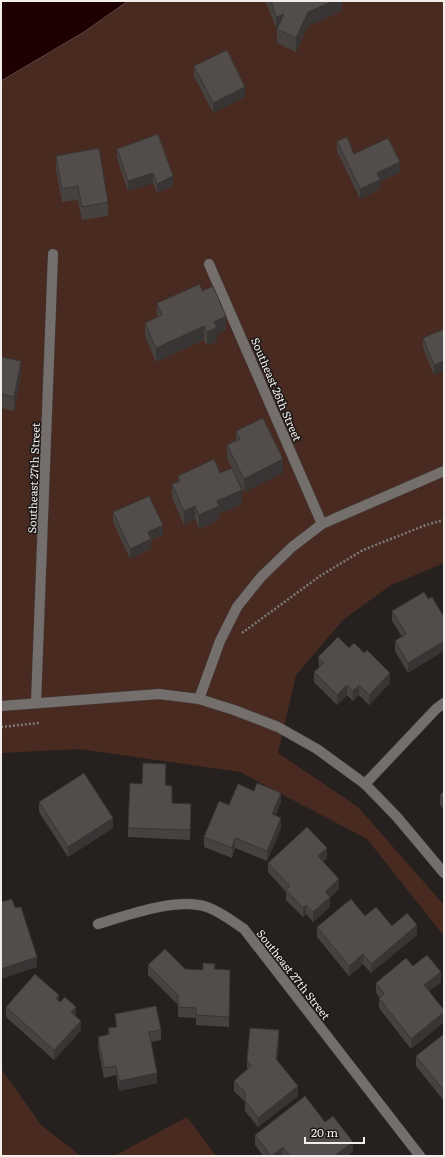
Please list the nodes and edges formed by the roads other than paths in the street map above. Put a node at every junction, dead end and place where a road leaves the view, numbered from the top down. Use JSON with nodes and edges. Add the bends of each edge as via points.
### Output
{"nodes":[{"id":1,"x":53,"y":254,"type":"dead end"},
{"id":2,"x":210,"y":264,"type":"dead end"},
{"id":3,"x":444,"y":471,"type":"edge"},
{"id":4,"x":322,"y":524,"type":"junction"},
{"id":5,"x":199,"y":699,"type":"junction"},
{"id":6,"x":36,"y":703,"type":"junction"},
{"id":7,"x":444,"y":703,"type":"edge"},
{"id":8,"x":1,"y":706,"type":"edge"},
{"id":9,"x":365,"y":784,"type":"junction"},
{"id":10,"x":444,"y":873,"type":"edge"},
{"id":11,"x":98,"y":924,"type":"dead end"},
{"id":12,"x":420,"y":1156,"type":"edge"}],
"edges":[{"from":1,"to":6,"type":"street","name":"Southeast 27th Street"},
{"from":2,"to":4,"type":"street","name":"Southeast 26th Street"},
{"from":3,"to":4,"type":"street"},
{"from":4,"to":5,"type":"street","via":[[261,576],[237,606],[220,641]]},
{"from":5,"to":6,"type":"street","via":[[159,694]]},
{"from":5,"to":9,"type":"street","via":[[278,727],[317,749]]},
{"from":6,"to":8,"type":"street"},
{"from":7,"to":9,"type":"street"},
{"from":9,"to":10,"type":"street"},
{"from":11,"to":12,"type":"street","name":"Southeast 27th Street","via":[[170,904],[189,904],[206,907],[244,929]]}]}
